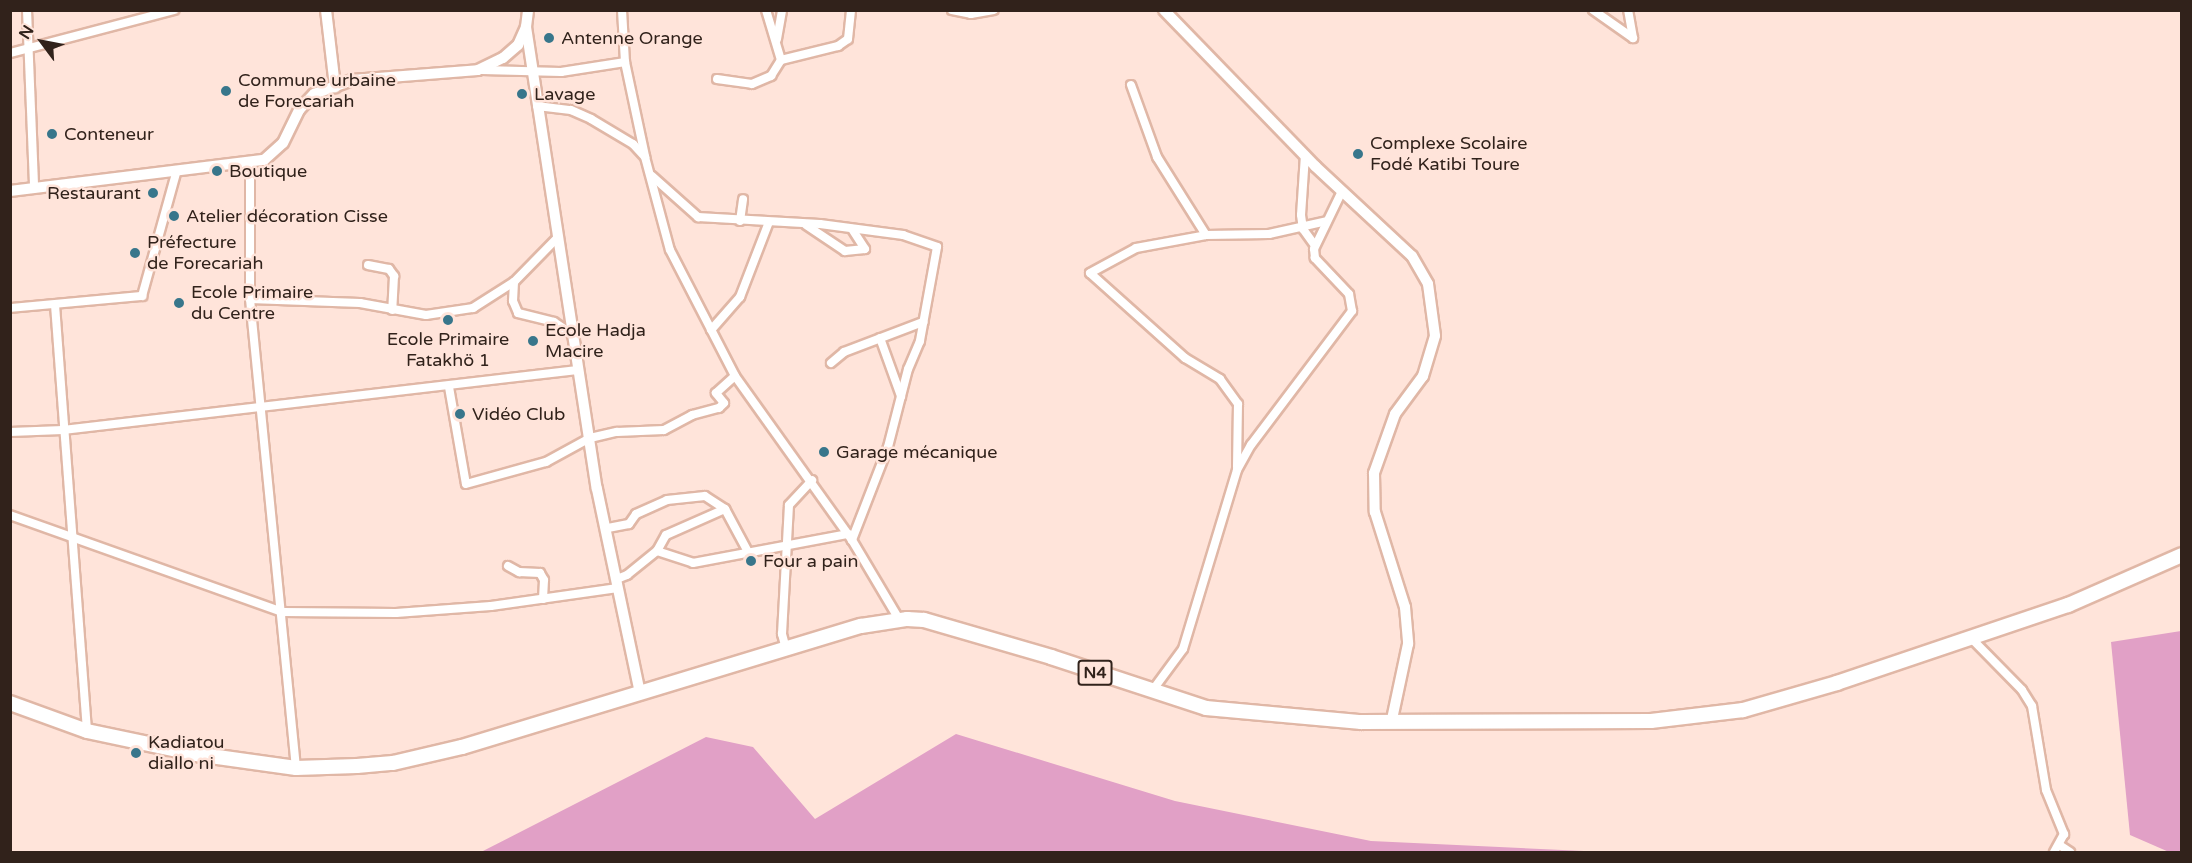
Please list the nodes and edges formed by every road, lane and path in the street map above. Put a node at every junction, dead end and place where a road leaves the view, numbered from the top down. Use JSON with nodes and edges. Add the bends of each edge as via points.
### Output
{"nodes":[{"id":1,"x":27,"y":10,"type":"edge"},
{"id":2,"x":174,"y":10,"type":"edge"},
{"id":3,"x":326,"y":10,"type":"edge"},
{"id":4,"x":528,"y":10,"type":"edge"},
{"id":5,"x":622,"y":10,"type":"edge"},
{"id":6,"x":766,"y":10,"type":"edge"},
{"id":7,"x":782,"y":10,"type":"edge"},
{"id":8,"x":851,"y":10,"type":"edge"},
{"id":9,"x":952,"y":10,"type":"edge"},
{"id":10,"x":994,"y":10,"type":"edge"},
{"id":11,"x":1164,"y":10,"type":"edge"},
{"id":12,"x":1593,"y":10,"type":"edge"},
{"id":13,"x":1619,"y":10,"type":"edge"},
{"id":14,"x":1628,"y":10,"type":"edge"},
{"id":15,"x":1630,"y":23,"type":"junction"},
{"id":16,"x":526,"y":27,"type":"junction"},
{"id":17,"x":777,"y":39,"type":"junction"},
{"id":18,"x":31,"y":51,"type":"junction"},
{"id":19,"x":10,"y":53,"type":"edge"},
{"id":20,"x":782,"y":60,"type":"junction"},
{"id":21,"x":625,"y":62,"type":"junction"},
{"id":22,"x":478,"y":70,"type":"junction"},
{"id":23,"x":534,"y":71,"type":"junction"},
{"id":24,"x":717,"y":79,"type":"dead end"},
{"id":25,"x":1131,"y":85,"type":"dead end"},
{"id":26,"x":335,"y":87,"type":"junction"},
{"id":27,"x":537,"y":106,"type":"junction"},
{"id":28,"x":1305,"y":155,"type":"junction"},
{"id":29,"x":645,"y":157,"type":"junction"},
{"id":30,"x":249,"y":165,"type":"junction"},
{"id":31,"x":176,"y":173,"type":"junction"},
{"id":32,"x":652,"y":176,"type":"junction"},
{"id":33,"x":34,"y":188,"type":"junction"},
{"id":34,"x":10,"y":191,"type":"edge"},
{"id":35,"x":1342,"y":191,"type":"junction"},
{"id":36,"x":743,"y":200,"type":"dead end"},
{"id":37,"x":740,"y":221,"type":"junction"},
{"id":38,"x":1327,"y":221,"type":"junction"},
{"id":39,"x":768,"y":222,"type":"junction"},
{"id":40,"x":804,"y":224,"type":"junction"},
{"id":41,"x":1302,"y":225,"type":"junction"},
{"id":42,"x":852,"y":229,"type":"junction"},
{"id":43,"x":1206,"y":236,"type":"junction"},
{"id":44,"x":558,"y":237,"type":"junction"},
{"id":45,"x":1314,"y":244,"type":"junction"},
{"id":46,"x":368,"y":265,"type":"dead end"},
{"id":47,"x":514,"y":282,"type":"junction"},
{"id":48,"x":250,"y":299,"type":"junction"},
{"id":49,"x":55,"y":305,"type":"junction"},
{"id":50,"x":10,"y":308,"type":"edge"},
{"id":51,"x":392,"y":310,"type":"junction"},
{"id":52,"x":923,"y":322,"type":"junction"},
{"id":53,"x":711,"y":330,"type":"junction"},
{"id":54,"x":573,"y":335,"type":"junction"},
{"id":55,"x":880,"y":338,"type":"junction"},
{"id":56,"x":831,"y":363,"type":"dead end"},
{"id":57,"x":578,"y":370,"type":"junction"},
{"id":58,"x":735,"y":376,"type":"junction"},
{"id":59,"x":449,"y":387,"type":"junction"},
{"id":60,"x":901,"y":396,"type":"junction"},
{"id":61,"x":261,"y":408,"type":"junction"},
{"id":62,"x":63,"y":430,"type":"junction"},
{"id":63,"x":10,"y":432,"type":"edge"},
{"id":64,"x":590,"y":438,"type":"junction"},
{"id":65,"x":1237,"y":470,"type":"junction"},
{"id":66,"x":812,"y":480,"type":"junction"},
{"id":67,"x":724,"y":509,"type":"junction"},
{"id":68,"x":10,"y":515,"type":"edge"},
{"id":69,"x":608,"y":528,"type":"junction"},
{"id":70,"x":73,"y":537,"type":"junction"},
{"id":71,"x":850,"y":537,"type":"junction"},
{"id":72,"x":788,"y":546,"type":"junction"},
{"id":73,"x":747,"y":550,"type":"junction"},
{"id":74,"x":657,"y":551,"type":"junction"},
{"id":75,"x":2181,"y":555,"type":"edge"},
{"id":76,"x":508,"y":566,"type":"dead end"},
{"id":77,"x":617,"y":584,"type":"junction"},
{"id":78,"x":543,"y":599,"type":"junction"},
{"id":79,"x":282,"y":612,"type":"junction"},
{"id":80,"x":899,"y":619,"type":"junction"},
{"id":81,"x":1970,"y":637,"type":"junction"},
{"id":82,"x":786,"y":649,"type":"junction"},
{"id":83,"x":640,"y":693,"type":"junction"},
{"id":84,"x":1152,"y":693,"type":"junction"},
{"id":85,"x":10,"y":703,"type":"edge"},
{"id":86,"x":1392,"y":719,"type":"junction"},
{"id":87,"x":87,"y":731,"type":"junction"},
{"id":88,"x":296,"y":768,"type":"junction"},
{"id":89,"x":2061,"y":846,"type":"junction"},
{"id":90,"x":2054,"y":852,"type":"edge"},
{"id":91,"x":2070,"y":852,"type":"edge"}],
"edges":[{"from":1,"to":18,"type":"street"},
{"from":2,"to":18,"type":"street"},
{"from":3,"to":26,"type":"street"},
{"from":4,"to":16,"type":"street"},
{"from":5,"to":21,"type":"street"},
{"from":6,"to":17,"type":"street"},
{"from":7,"to":17,"type":"street"},
{"from":8,"to":20,"type":"street","via":[[848,39],[830,49]]},
{"from":9,"to":10,"type":"street","via":[[970,14]]},
{"from":11,"to":28,"type":"street"},
{"from":12,"to":15,"type":"street","via":[[1633,38]]},
{"from":13,"to":15,"type":"street"},
{"from":14,"to":15,"type":"street"},
{"from":16,"to":22,"type":"street","via":[[518,45],[503,58]]},
{"from":16,"to":23,"type":"street"},
{"from":17,"to":20,"type":"street"},
{"from":18,"to":19,"type":"street"},
{"from":18,"to":33,"type":"street"},
{"from":20,"to":24,"type":"street","via":[[771,76],[752,84]]},
{"from":21,"to":23,"type":"street","via":[[561,72]]},
{"from":21,"to":29,"type":"street"},
{"from":22,"to":23,"type":"street"},
{"from":22,"to":26,"type":"street","via":[[352,80]]},
{"from":23,"to":27,"type":"street"},
{"from":25,"to":43,"type":"street","via":[[1157,157]]},
{"from":26,"to":30,"type":"street","via":[[314,94],[299,110],[274,154]]},
{"from":27,"to":29,"type":"street","via":[[571,110],[591,119],[633,144]]},
{"from":27,"to":44,"type":"street"},
{"from":28,"to":35,"type":"street"},
{"from":28,"to":41,"type":"street"},
{"from":29,"to":32,"type":"street"},
{"from":30,"to":31,"type":"street"},
{"from":30,"to":48,"type":"street"},
{"from":31,"to":33,"type":"street"},
{"from":31,"to":49,"type":"street","via":[[141,296]]},
{"from":32,"to":37,"type":"street","via":[[698,217]]},
{"from":32,"to":53,"type":"street","via":[[670,250]]},
{"from":33,"to":34,"type":"street"},
{"from":35,"to":38,"type":"street"},
{"from":35,"to":86,"type":"street","via":[[1412,256],[1428,284],[1436,336],[1423,376],[1395,414],[1374,473],[1375,512],[1405,607],[1408,644]]},
{"from":36,"to":37,"type":"street"},
{"from":37,"to":39,"type":"street"},
{"from":38,"to":41,"type":"street"},
{"from":38,"to":45,"type":"street"},
{"from":39,"to":40,"type":"street"},
{"from":39,"to":53,"type":"street","via":[[740,297]]},
{"from":40,"to":42,"type":"street"},
{"from":40,"to":42,"type":"street","via":[[845,251],[865,249]]},
{"from":41,"to":43,"type":"street","via":[[1269,234]]},
{"from":41,"to":45,"type":"street"},
{"from":42,"to":52,"type":"street","via":[[903,235],[937,247]]},
{"from":43,"to":65,"type":"street","via":[[1136,248],[1090,273],[1185,358],[1220,379],[1238,404]]},
{"from":44,"to":47,"type":"street"},
{"from":44,"to":54,"type":"street"},
{"from":45,"to":65,"type":"street","via":[[1315,258],[1349,294],[1352,311],[1251,445]]},
{"from":46,"to":51,"type":"street","via":[[389,269],[394,276]]},
{"from":47,"to":51,"type":"street","via":[[472,308],[426,315]]},
{"from":47,"to":54,"type":"street","via":[[513,301],[518,313],[554,322]]},
{"from":48,"to":51,"type":"street","via":[[360,303]]},
{"from":48,"to":61,"type":"street"},
{"from":49,"to":50,"type":"street"},
{"from":49,"to":62,"type":"street"},
{"from":52,"to":55,"type":"street"},
{"from":52,"to":60,"type":"street"},
{"from":53,"to":58,"type":"street"},
{"from":54,"to":57,"type":"street"},
{"from":55,"to":56,"type":"street","via":[[844,352]]},
{"from":55,"to":60,"type":"street"},
{"from":57,"to":59,"type":"street"},
{"from":57,"to":64,"type":"street"},
{"from":58,"to":64,"type":"street","via":[[716,393],[724,403],[719,408],[692,415],[664,430],[617,432]]},
{"from":58,"to":66,"type":"street"},
{"from":59,"to":61,"type":"street"},
{"from":59,"to":64,"type":"street","via":[[459,426],[466,484],[546,462]]},
{"from":60,"to":71,"type":"street","via":[[888,447]]},
{"from":61,"to":62,"type":"street"},
{"from":61,"to":79,"type":"street"},
{"from":62,"to":63,"type":"street"},
{"from":62,"to":70,"type":"street"},
{"from":64,"to":69,"type":"street"},
{"from":65,"to":84,"type":"street","via":[[1222,509],[1183,649]]},
{"from":66,"to":71,"type":"street"},
{"from":66,"to":72,"type":"street","via":[[790,500]]},
{"from":67,"to":69,"type":"street","via":[[705,496],[691,495],[667,500],[636,514],[629,524]]},
{"from":67,"to":73,"type":"street"},
{"from":67,"to":74,"type":"street","via":[[666,535]]},
{"from":68,"to":70,"type":"street"},
{"from":69,"to":77,"type":"street"},
{"from":70,"to":79,"type":"street"},
{"from":70,"to":87,"type":"street"},
{"from":71,"to":72,"type":"street"},
{"from":71,"to":80,"type":"street"},
{"from":72,"to":73,"type":"street"},
{"from":72,"to":82,"type":"street","via":[[782,619]]},
{"from":73,"to":74,"type":"street","via":[[736,557],[693,562]]},
{"from":74,"to":77,"type":"street"},
{"from":75,"to":81,"type":"highway","number":"N4","via":[[2068,605]]},
{"from":76,"to":78,"type":"street","via":[[519,572],[540,573],[544,580]]},
{"from":77,"to":78,"type":"street"},
{"from":77,"to":83,"type":"street"},
{"from":78,"to":79,"type":"street","via":[[396,613]]},
{"from":79,"to":88,"type":"street"},
{"from":80,"to":82,"type":"highway","number":"N4"},
{"from":80,"to":84,"type":"highway","number":"N4","via":[[924,620],[1051,657]]},
{"from":81,"to":86,"type":"highway","number":"N4","via":[[1743,710],[1651,721]]},
{"from":81,"to":89,"type":"street","via":[[2022,690],[2032,706],[2046,790],[2064,834]]},
{"from":82,"to":83,"type":"highway","number":"N4"},
{"from":83,"to":88,"type":"highway","number":"N4","via":[[462,747],[393,763]]},
{"from":84,"to":86,"type":"highway","number":"N4","via":[[1206,708],[1256,714],[1361,722]]},
{"from":85,"to":87,"type":"highway","number":"N4"},
{"from":87,"to":88,"type":"highway","number":"N4","via":[[196,754]]},
{"from":89,"to":90,"type":"street"},
{"from":89,"to":91,"type":"street"}]}
